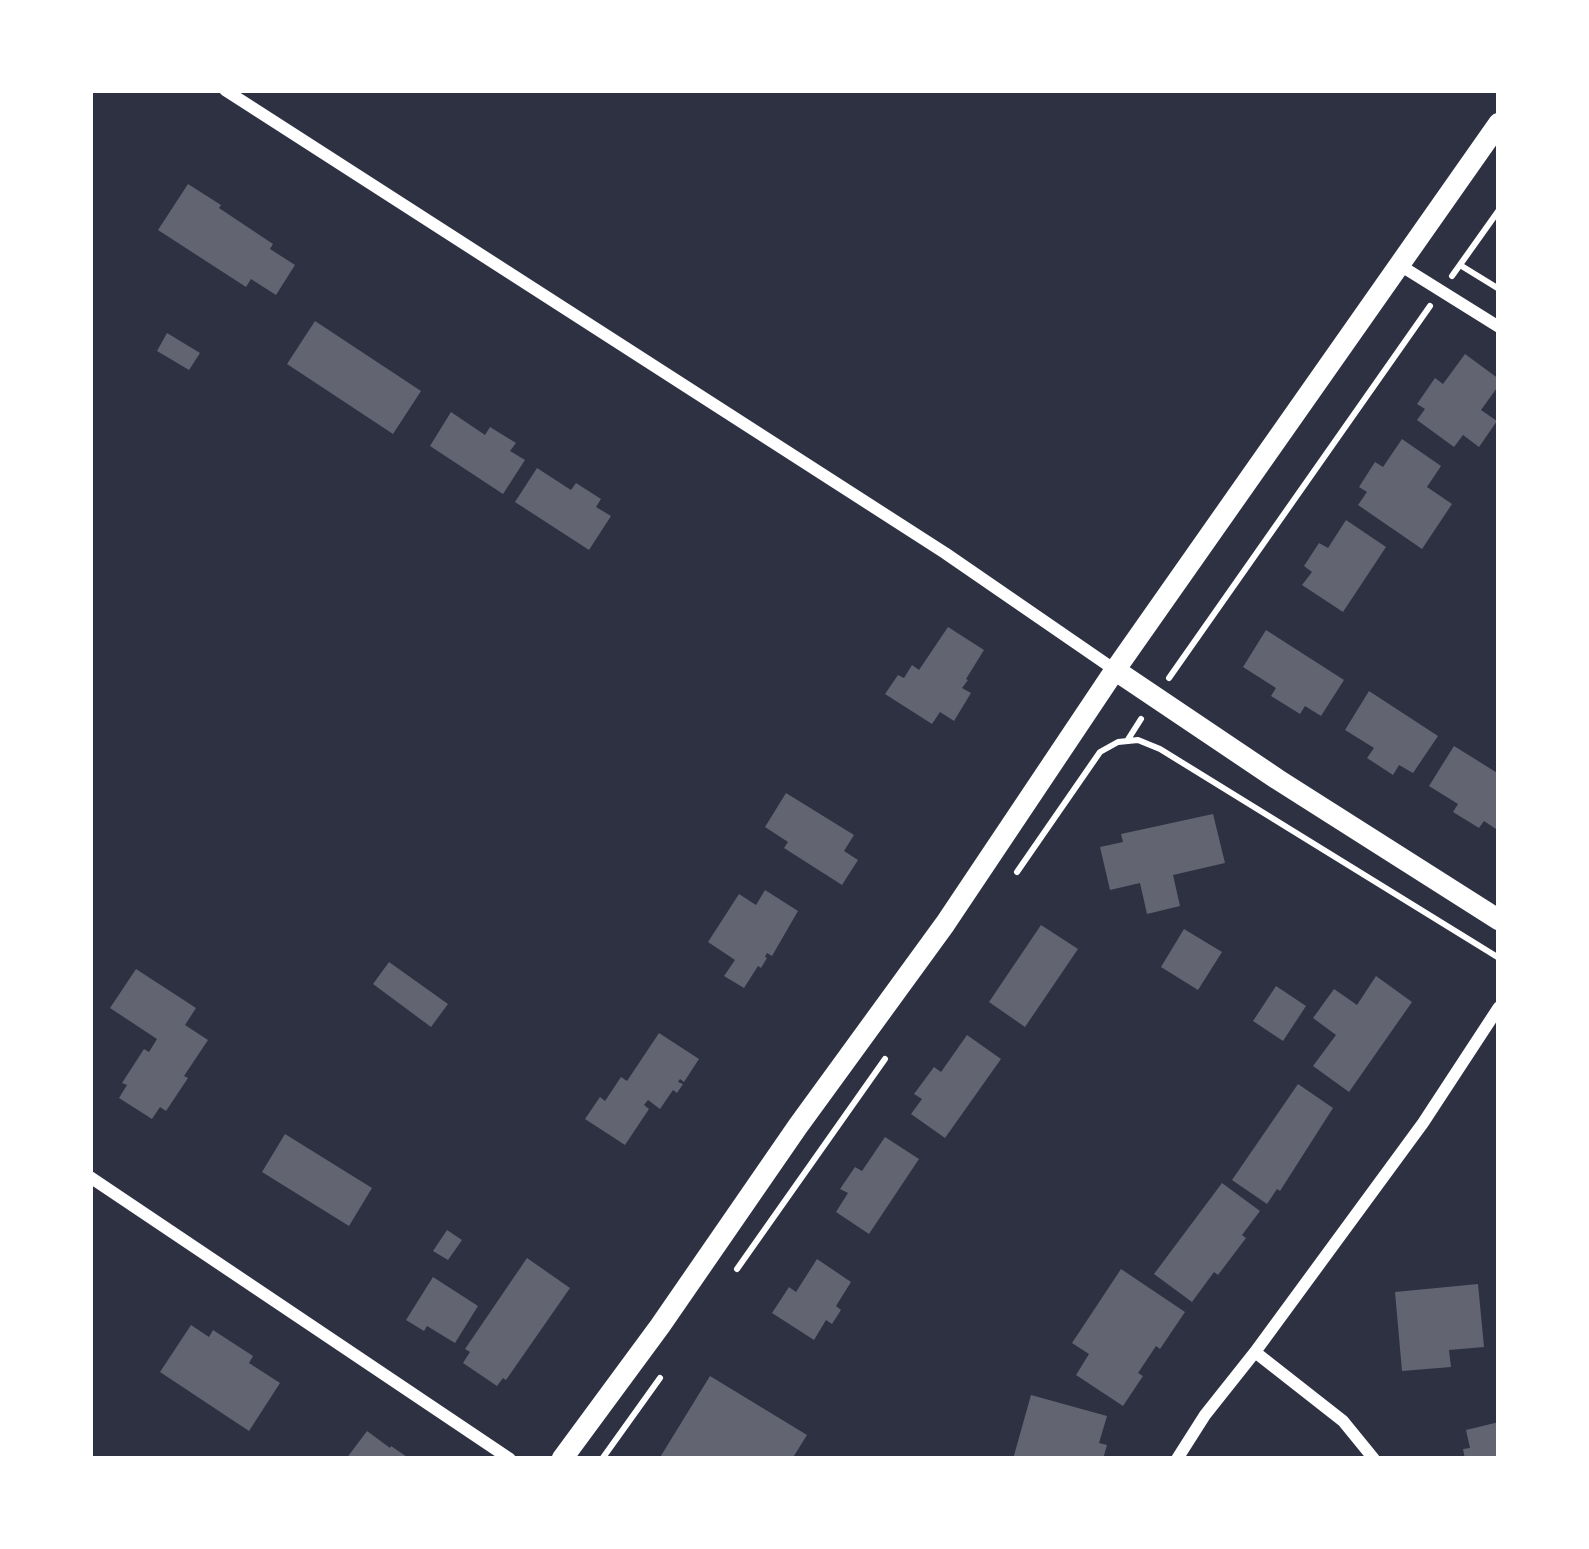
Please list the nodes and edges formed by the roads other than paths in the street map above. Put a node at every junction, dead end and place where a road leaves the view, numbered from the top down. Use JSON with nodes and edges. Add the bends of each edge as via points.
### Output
{"nodes":[{"id":1,"x":225,"y":90,"type":"edge"},
{"id":2,"x":1499,"y":123,"type":"edge"},
{"id":3,"x":1398,"y":264,"type":"junction"},
{"id":4,"x":1499,"y":327,"type":"edge"},
{"id":5,"x":1114,"y":670,"type":"junction"},
{"id":6,"x":1499,"y":920,"type":"edge"},
{"id":7,"x":1499,"y":1007,"type":"edge"},
{"id":8,"x":90,"y":1178,"type":"edge"},
{"id":9,"x":1255,"y":1352,"type":"junction"},
{"id":10,"x":510,"y":1459,"type":"edge"},
{"id":11,"x":562,"y":1459,"type":"edge"},
{"id":12,"x":1178,"y":1459,"type":"edge"},
{"id":13,"x":1374,"y":1459,"type":"edge"}],
"edges":[{"from":1,"to":5,"type":"street"},
{"from":2,"to":3,"type":"street"},
{"from":3,"to":4,"type":"street"},
{"from":3,"to":5,"type":"street"},
{"from":5,"to":6,"type":"street"},
{"from":5,"to":11,"type":"street","via":[[945,924]]},
{"from":7,"to":9,"type":"street"},
{"from":8,"to":10,"type":"street"},
{"from":9,"to":12,"type":"street"},
{"from":9,"to":13,"type":"street","via":[[1343,1421]]}]}
